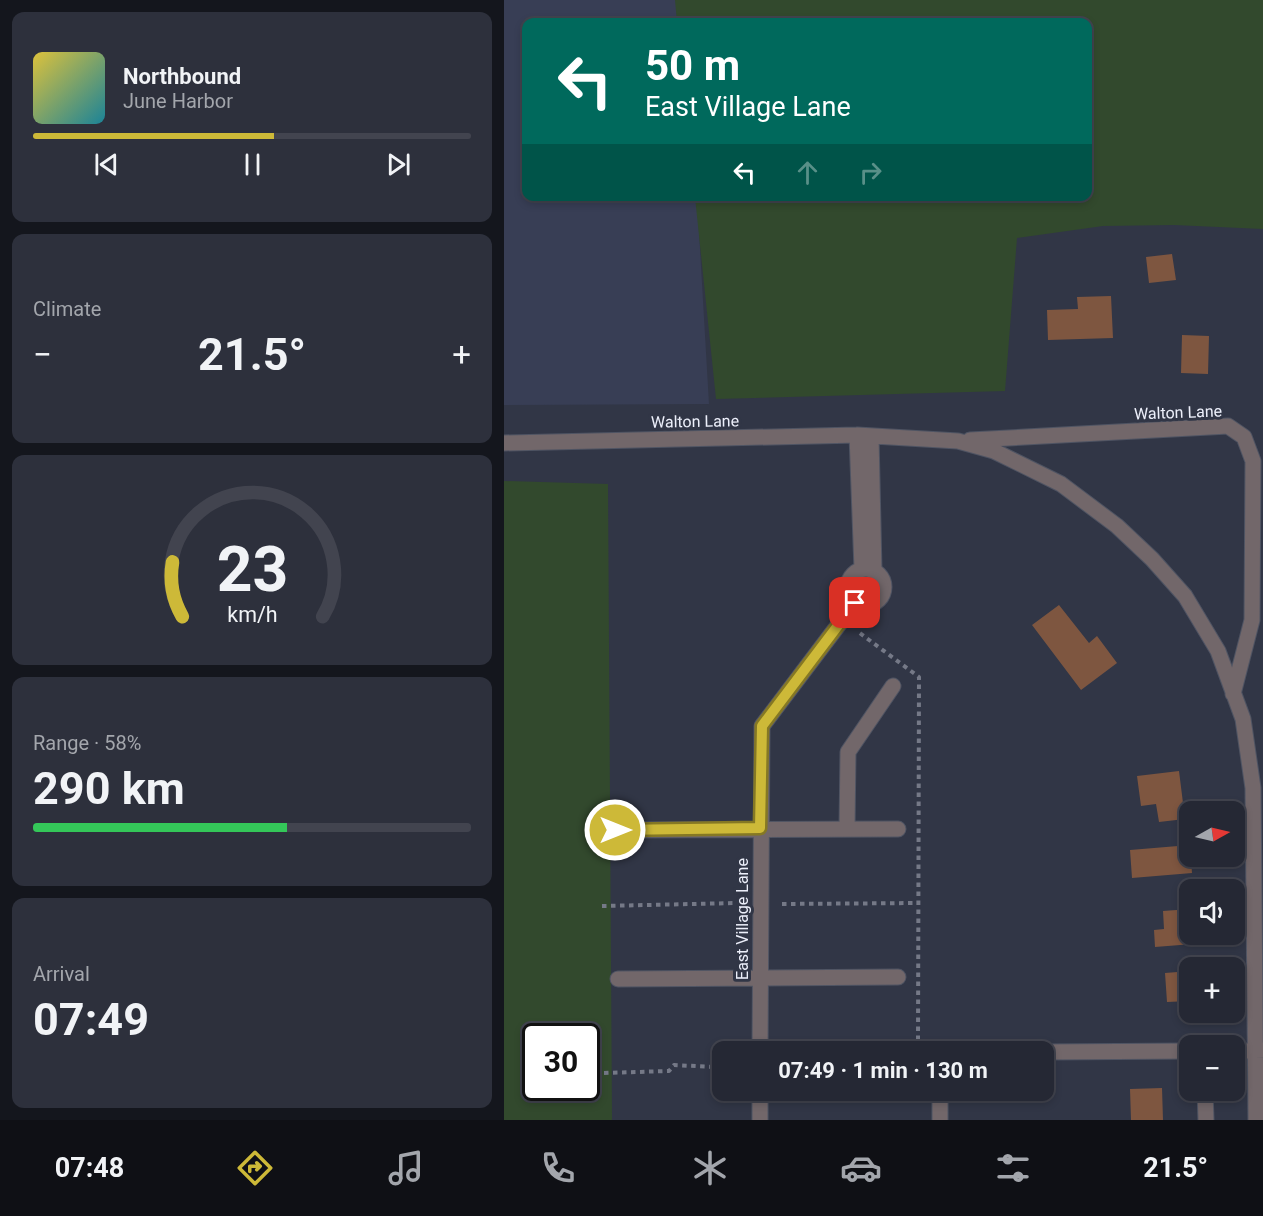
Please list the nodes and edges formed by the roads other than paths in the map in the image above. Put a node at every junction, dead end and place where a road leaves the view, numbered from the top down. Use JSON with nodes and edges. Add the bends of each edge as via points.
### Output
{"nodes":[{"id":1,"x":864,"y":436,"type":"junction"},
{"id":2,"x":958,"y":441,"type":"junction"},
{"id":3,"x":504,"y":443,"type":"edge"},
{"id":4,"x":868,"y":570,"type":"junction"},
{"id":5,"x":855,"y":603,"type":"junction"},
{"id":6,"x":892,"y":686,"type":"dead end"},
{"id":7,"x":1233,"y":694,"type":"junction"},
{"id":8,"x":760,"y":828,"type":"junction"},
{"id":9,"x":847,"y":829,"type":"junction"},
{"id":10,"x":898,"y":829,"type":"dead end"},
{"id":11,"x":615,"y":830,"type":"dead end"},
{"id":12,"x":759,"y":977,"type":"junction"},
{"id":13,"x":898,"y":977,"type":"dead end"},
{"id":14,"x":618,"y":979,"type":"dead end"},
{"id":15,"x":760,"y":1041,"type":"edge"},
{"id":16,"x":1260,"y":1050,"type":"edge"},
{"id":17,"x":1179,"y":1051,"type":"edge"},
{"id":18,"x":1054,"y":1052,"type":"edge"},
{"id":19,"x":760,"y":1101,"type":"edge"},
{"id":20,"x":940,"y":1101,"type":"edge"},
{"id":21,"x":1206,"y":1101,"type":"edge"},
{"id":22,"x":760,"y":1120,"type":"edge"},
{"id":23,"x":940,"y":1120,"type":"edge"},
{"id":24,"x":1206,"y":1120,"type":"edge"},
{"id":25,"x":1256,"y":1120,"type":"edge"}],
"edges":[{"from":1,"to":2,"type":"street","name":"Walton Lane"},
{"from":1,"to":3,"type":"street","name":"Walton Lane"},
{"from":1,"to":4,"type":"street"},
{"from":2,"to":7,"type":"street","name":"Walton Lane","via":[[994,452],[1061,484],[1117,526],[1185,596],[1218,651]]},
{"from":2,"to":7,"type":"street","name":"Walton Lane","via":[[1228,426],[1244,437],[1253,461],[1252,620]]},
{"from":4,"to":5,"type":"street","via":[[857,571],[848,580],[848,593]]},
{"from":4,"to":5,"type":"street","via":[[882,579],[882,596],[867,606]]},
{"from":5,"to":8,"type":"street","name":"East Village Lane","via":[[762,726]]},
{"from":6,"to":9,"type":"street","via":[[848,752]]},
{"from":7,"to":16,"type":"street","name":"Walton Lane","via":[[1243,719],[1253,788]]},
{"from":8,"to":9,"type":"street"},
{"from":8,"to":11,"type":"street"},
{"from":8,"to":12,"type":"street","name":"East Village Lane"},
{"from":9,"to":10,"type":"street"},
{"from":12,"to":13,"type":"street"},
{"from":12,"to":14,"type":"street"},
{"from":12,"to":15,"type":"street","name":"East Village Lane"},
{"from":16,"to":25,"type":"street","name":"Walton Lane"},
{"from":17,"to":18,"type":"street"},
{"from":19,"to":22,"type":"street"},
{"from":20,"to":23,"type":"street"},
{"from":21,"to":24,"type":"street"}]}
